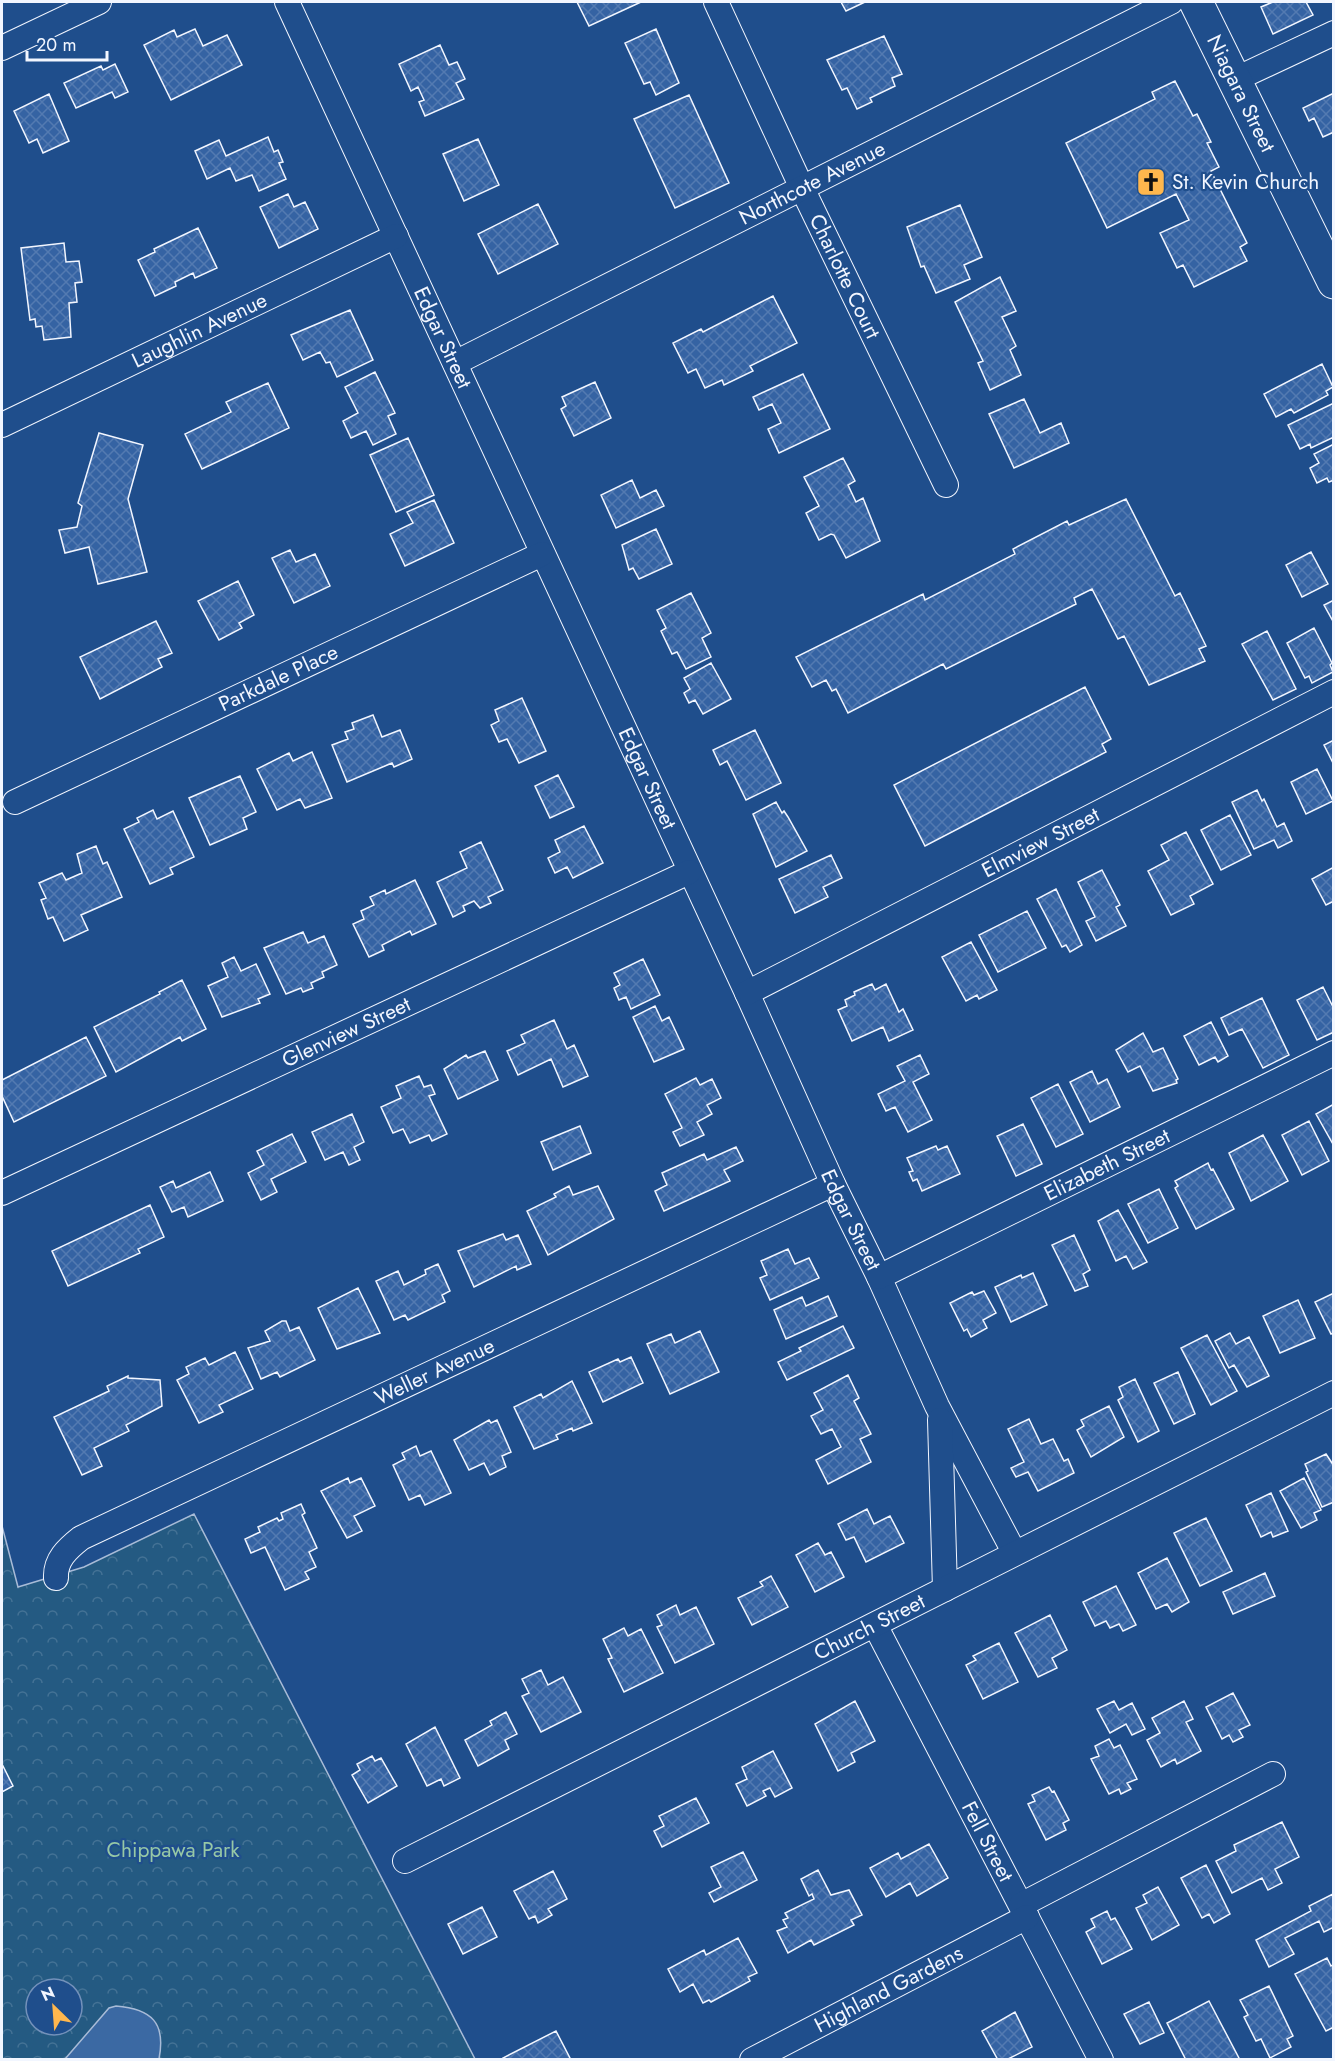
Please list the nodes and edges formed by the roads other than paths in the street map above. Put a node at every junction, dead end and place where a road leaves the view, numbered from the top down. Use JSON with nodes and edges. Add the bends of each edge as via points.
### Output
{"nodes":[{"id":1,"x":99,"y":2,"type":"edge"},
{"id":2,"x":286,"y":2,"type":"edge"},
{"id":3,"x":716,"y":2,"type":"edge"},
{"id":4,"x":1171,"y":2,"type":"edge"},
{"id":5,"x":1196,"y":2,"type":"edge"},
{"id":6,"x":1334,"y":33,"type":"edge"},
{"id":7,"x":2,"y":48,"type":"edge"},
{"id":8,"x":1236,"y":79,"type":"junction"},
{"id":9,"x":801,"y":186,"type":"junction"},
{"id":10,"x":396,"y":236,"type":"junction"},
{"id":11,"x":1334,"y":282,"type":"edge"},
{"id":12,"x":455,"y":363,"type":"junction"},
{"id":13,"x":2,"y":425,"type":"edge"},
{"id":14,"x":946,"y":485,"type":"dead end"},
{"id":15,"x":542,"y":554,"type":"junction"},
{"id":16,"x":1334,"y":692,"type":"edge"},
{"id":17,"x":15,"y":802,"type":"dead end"},
{"id":18,"x":689,"y":872,"type":"junction"},
{"id":19,"x":747,"y":993,"type":"junction"},
{"id":20,"x":1334,"y":1053,"type":"edge"},
{"id":21,"x":833,"y":1184,"type":"junction"},
{"id":22,"x":2,"y":1193,"type":"edge"},
{"id":23,"x":879,"y":1276,"type":"junction"},
{"id":24,"x":1334,"y":1393,"type":"edge"},
{"id":25,"x":937,"y":1406,"type":"junction"},
{"id":26,"x":1014,"y":1552,"type":"junction"},
{"id":27,"x":56,"y":1578,"type":"dead end"},
{"id":28,"x":945,"y":1589,"type":"junction"},
{"id":29,"x":875,"y":1625,"type":"junction"},
{"id":30,"x":1273,"y":1774,"type":"dead end"},
{"id":31,"x":405,"y":1861,"type":"dead end"},
{"id":32,"x":1024,"y":1911,"type":"junction"},
{"id":33,"x":752,"y":2060,"type":"edge"},
{"id":34,"x":1101,"y":2060,"type":"edge"}],
"edges":[{"from":1,"to":7,"type":"street"},
{"from":2,"to":10,"type":"street","name":"Edgar Street"},
{"from":3,"to":9,"type":"street","name":"Charlotte Court"},
{"from":4,"to":9,"type":"street","name":"Northcote Avenue"},
{"from":5,"to":8,"type":"main road","name":"Niagara Street"},
{"from":6,"to":8,"type":"street"},
{"from":8,"to":11,"type":"main road","name":"Niagara Street"},
{"from":9,"to":12,"type":"street","name":"Northcote Avenue"},
{"from":9,"to":14,"type":"street","name":"Charlotte Court"},
{"from":10,"to":12,"type":"street","name":"Edgar Street"},
{"from":10,"to":13,"type":"street","name":"Laughlin Avenue"},
{"from":12,"to":15,"type":"street","name":"Edgar Street"},
{"from":15,"to":17,"type":"street","name":"Parkdale Place"},
{"from":15,"to":18,"type":"street","name":"Edgar Street"},
{"from":16,"to":19,"type":"street","name":"Elmview Street"},
{"from":18,"to":19,"type":"street","name":"Edgar Street"},
{"from":18,"to":22,"type":"street","name":"Glenview Street"},
{"from":19,"to":21,"type":"street","name":"Edgar Street"},
{"from":20,"to":23,"type":"street","name":"Elizabeth Street"},
{"from":21,"to":23,"type":"street","name":"Edgar Street"},
{"from":21,"to":27,"type":"street","name":"Weller Avenue","via":[[81,1538],[61,1557]]},
{"from":23,"to":25,"type":"street","name":"Edgar Street"},
{"from":24,"to":26,"type":"street","name":"Church Street"},
{"from":25,"to":26,"type":"street","name":"Edgar Street"},
{"from":25,"to":28,"type":"street","via":[[942,1431]]},
{"from":26,"to":28,"type":"street","name":"Church Street"},
{"from":28,"to":29,"type":"street","name":"Church Street"},
{"from":29,"to":31,"type":"street","name":"Church Street"},
{"from":29,"to":32,"type":"street","name":"Fell Street"},
{"from":30,"to":32,"type":"street","name":"Highland Gardens"},
{"from":32,"to":33,"type":"street","name":"Highland Gardens"},
{"from":32,"to":34,"type":"street","name":"Fell Street"}]}
